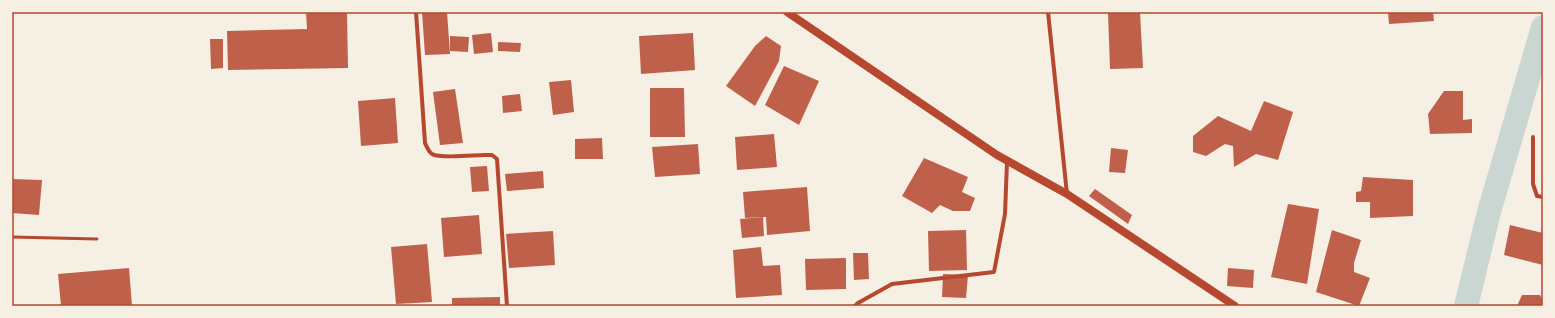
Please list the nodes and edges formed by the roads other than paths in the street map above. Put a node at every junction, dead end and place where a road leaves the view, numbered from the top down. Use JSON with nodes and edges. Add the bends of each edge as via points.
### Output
{"nodes":[{"id":1,"x":416,"y":12,"type":"edge"},
{"id":2,"x":787,"y":12,"type":"edge"},
{"id":3,"x":1048,"y":12,"type":"edge"},
{"id":4,"x":1533,"y":137,"type":"dead end"},
{"id":5,"x":1008,"y":160,"type":"junction"},
{"id":6,"x":1067,"y":194,"type":"junction"},
{"id":7,"x":1543,"y":197,"type":"edge"},
{"id":8,"x":12,"y":237,"type":"edge"},
{"id":9,"x":96,"y":238,"type":"dead end"},
{"id":10,"x":508,"y":306,"type":"edge"},
{"id":11,"x":855,"y":306,"type":"edge"},
{"id":12,"x":1235,"y":306,"type":"edge"}],
"edges":[{"from":1,"to":10,"type":"street","via":[[425,143],[428,150],[438,156],[485,154],[497,159]]},
{"from":2,"to":5,"type":"main road"},
{"from":3,"to":6,"type":"street"},
{"from":4,"to":7,"type":"street","via":[[1533,184],[1537,196]]},
{"from":5,"to":6,"type":"main road"},
{"from":5,"to":11,"type":"street","via":[[1005,214],[994,272],[892,284]]},
{"from":6,"to":12,"type":"main road"},
{"from":8,"to":9,"type":"lane"}]}
